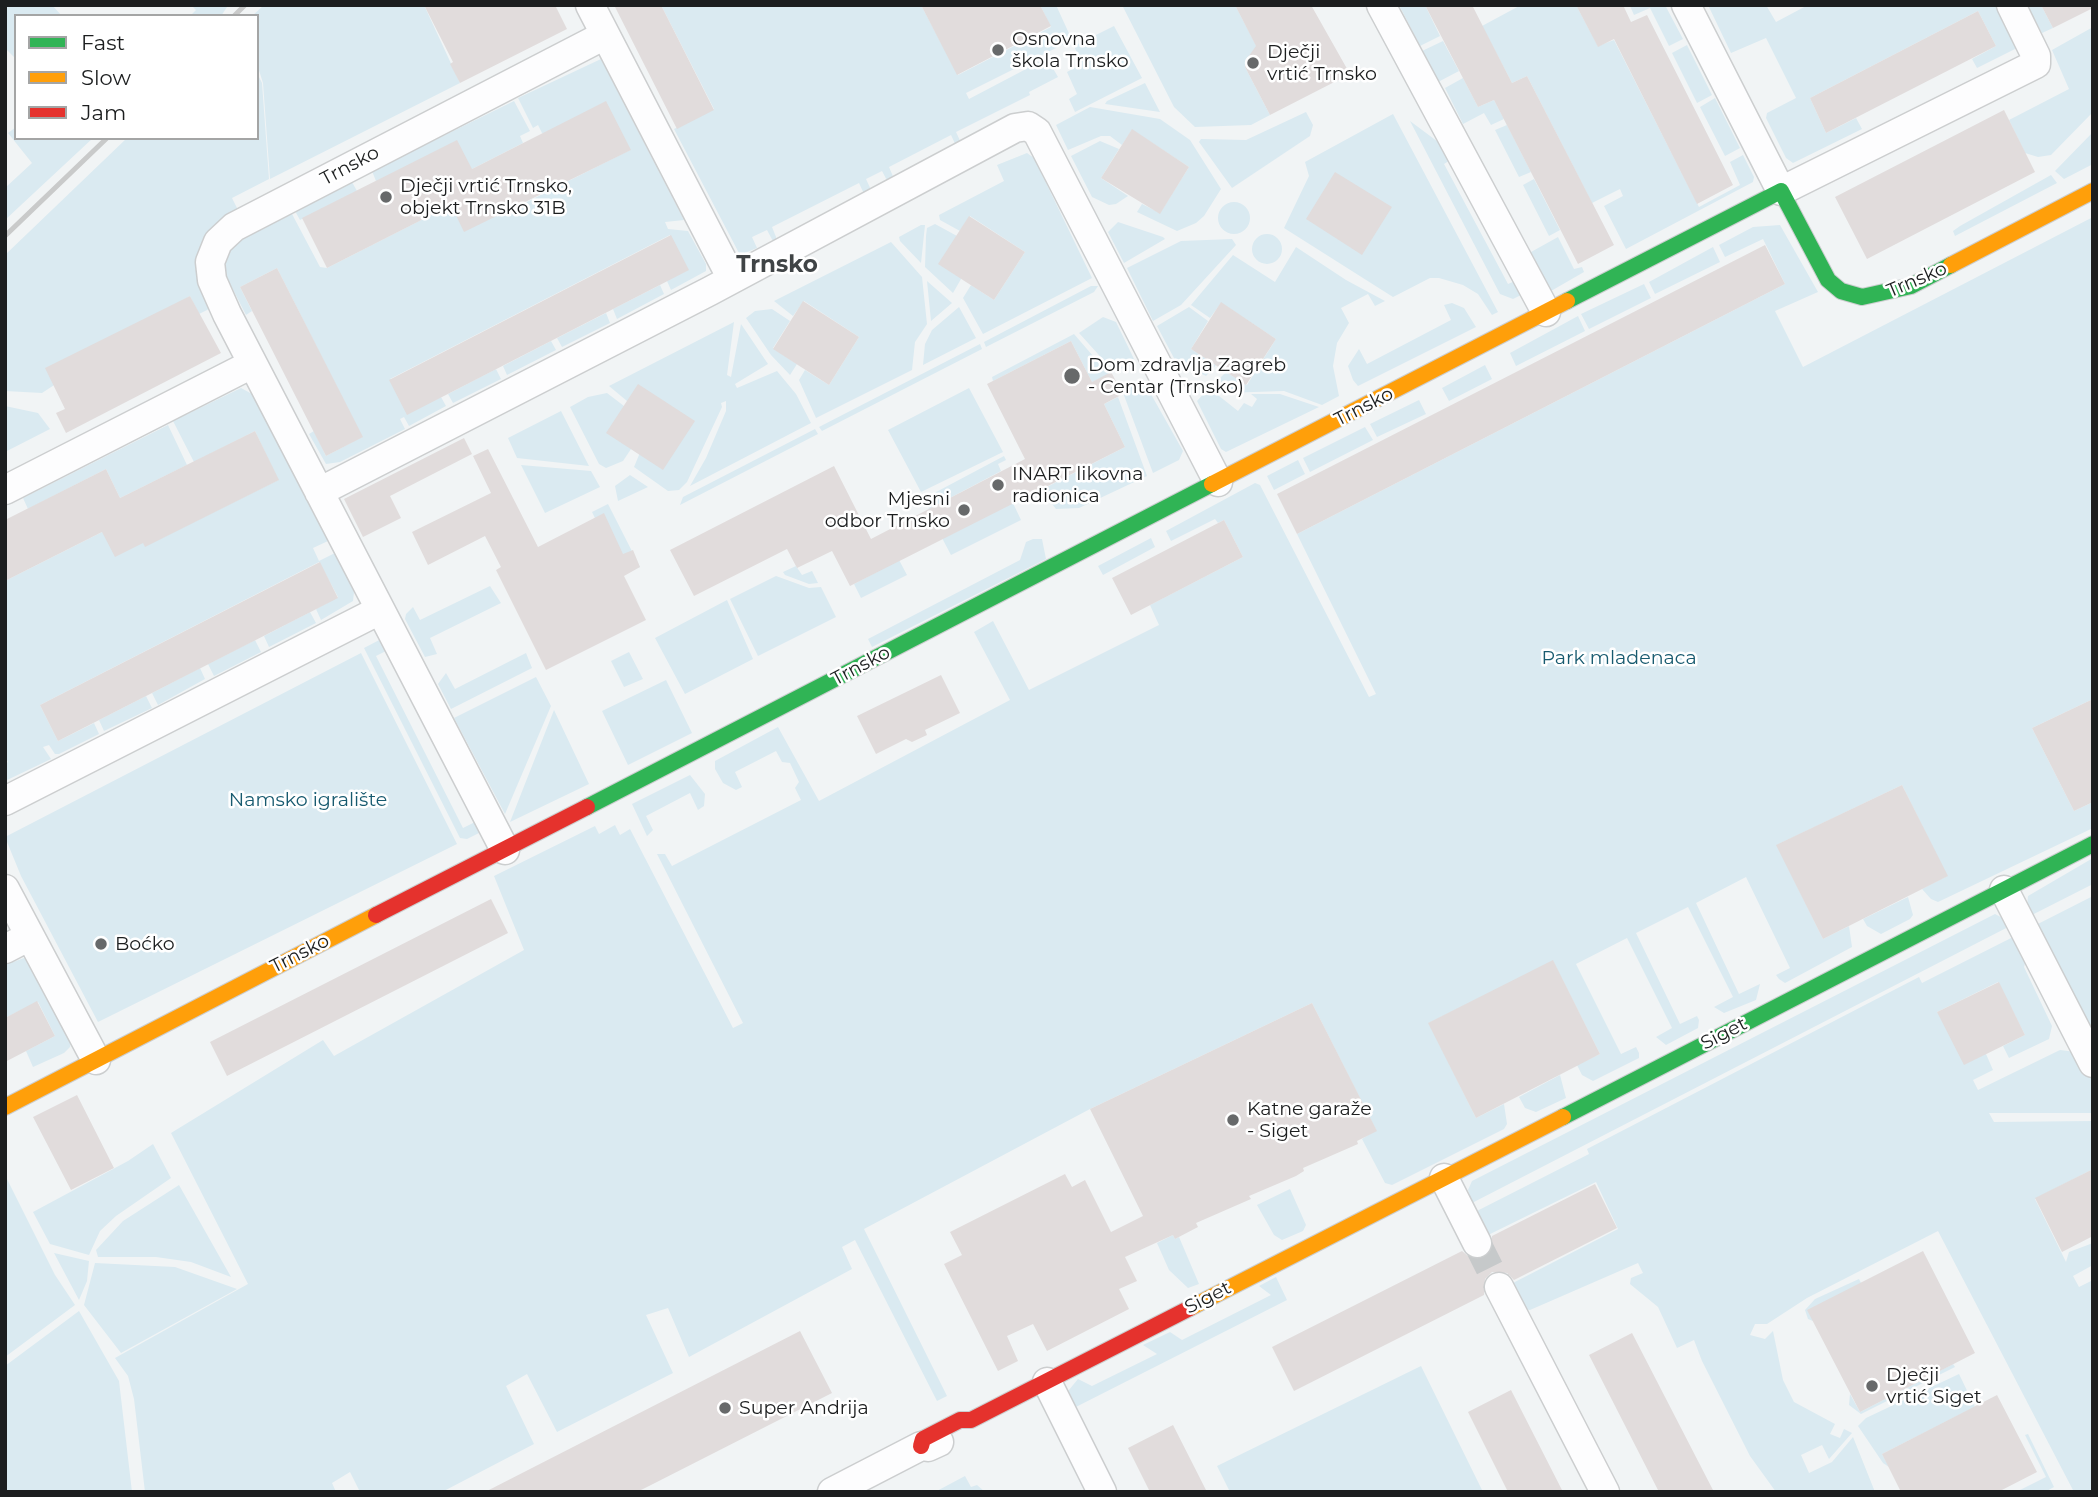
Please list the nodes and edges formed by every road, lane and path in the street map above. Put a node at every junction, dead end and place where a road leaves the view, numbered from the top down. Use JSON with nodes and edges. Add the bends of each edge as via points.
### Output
{"nodes":[{"id":1,"x":590,"y":5,"type":"edge"},
{"id":2,"x":1381,"y":5,"type":"edge"},
{"id":3,"x":1686,"y":5,"type":"edge"},
{"id":4,"x":2011,"y":5,"type":"edge"},
{"id":5,"x":605,"y":35,"type":"junction"},
{"id":6,"x":1781,"y":191,"type":"junction"},
{"id":7,"x":2093,"y":191,"type":"edge"},
{"id":8,"x":732,"y":279,"type":"junction"},
{"id":9,"x":1546,"y":312,"type":"junction"},
{"id":10,"x":253,"y":364,"type":"junction"},
{"id":11,"x":1218,"y":482,"type":"junction"},
{"id":12,"x":5,"y":490,"type":"edge"},
{"id":13,"x":319,"y":492,"type":"junction"},
{"id":14,"x":380,"y":610,"type":"junction"},
{"id":15,"x":5,"y":801,"type":"edge"},
{"id":16,"x":2093,"y":844,"type":"edge"},
{"id":17,"x":505,"y":850,"type":"junction"},
{"id":18,"x":5,"y":889,"type":"edge"},
{"id":19,"x":2004,"y":890,"type":"junction"},
{"id":20,"x":30,"y":936,"type":"junction"},
{"id":21,"x":5,"y":949,"type":"edge"},
{"id":22,"x":96,"y":1060,"type":"junction"},
{"id":23,"x":2093,"y":1063,"type":"edge"},
{"id":24,"x":5,"y":1107,"type":"edge"},
{"id":25,"x":1444,"y":1178,"type":"junction"},
{"id":26,"x":1477,"y":1243,"type":"tunnel mouth"},
{"id":27,"x":1499,"y":1287,"type":"tunnel mouth"},
{"id":28,"x":1047,"y":1382,"type":"junction"},
{"id":29,"x":971,"y":1420,"type":"joint"},
{"id":30,"x":832,"y":1492,"type":"edge"},
{"id":31,"x":1102,"y":1492,"type":"edge"},
{"id":32,"x":1605,"y":1492,"type":"edge"}],
"edges":[{"from":1,"to":5,"type":"street"},
{"from":2,"to":9,"type":"street"},
{"from":3,"to":6,"type":"street","name":"Trnsko"},
{"from":4,"to":6,"type":"street","name":"Trnsko","via":[[2036,64]]},
{"from":5,"to":8,"type":"street"},
{"from":5,"to":10,"type":"street","name":"Trnsko","via":[[224,235],[214,250],[210,270]]},
{"from":6,"to":7,"type":"street","name":"Trnsko","via":[[1828,279],[1841,291],[1862,297],[1911,286]]},
{"from":6,"to":9,"type":"street","name":"Trnsko"},
{"from":8,"to":11,"type":"street","via":[[1015,128],[1028,126],[1037,132]]},
{"from":8,"to":13,"type":"street"},
{"from":9,"to":11,"type":"street","name":"Trnsko"},
{"from":10,"to":12,"type":"street"},
{"from":10,"to":13,"type":"street","name":"Trnsko"},
{"from":11,"to":17,"type":"street","name":"Trnsko"},
{"from":13,"to":14,"type":"street","name":"Trnsko"},
{"from":14,"to":15,"type":"street"},
{"from":14,"to":17,"type":"street","name":"Trnsko"},
{"from":16,"to":19,"type":"street","name":"Siget"},
{"from":17,"to":22,"type":"street","name":"Trnsko"},
{"from":18,"to":20,"type":"street"},
{"from":19,"to":23,"type":"street"},
{"from":19,"to":25,"type":"street","name":"Siget"},
{"from":20,"to":21,"type":"street"},
{"from":20,"to":22,"type":"street"},
{"from":22,"to":24,"type":"street","name":"Trnsko"},
{"from":25,"to":26,"type":"street"},
{"from":25,"to":28,"type":"street","name":"Siget"},
{"from":27,"to":32,"type":"street"},
{"from":28,"to":29,"type":"street","name":"Siget"},
{"from":28,"to":31,"type":"street"},
{"from":29,"to":30,"type":"street","name":"Siget","via":[[966,1429],[921,1446]]}]}
